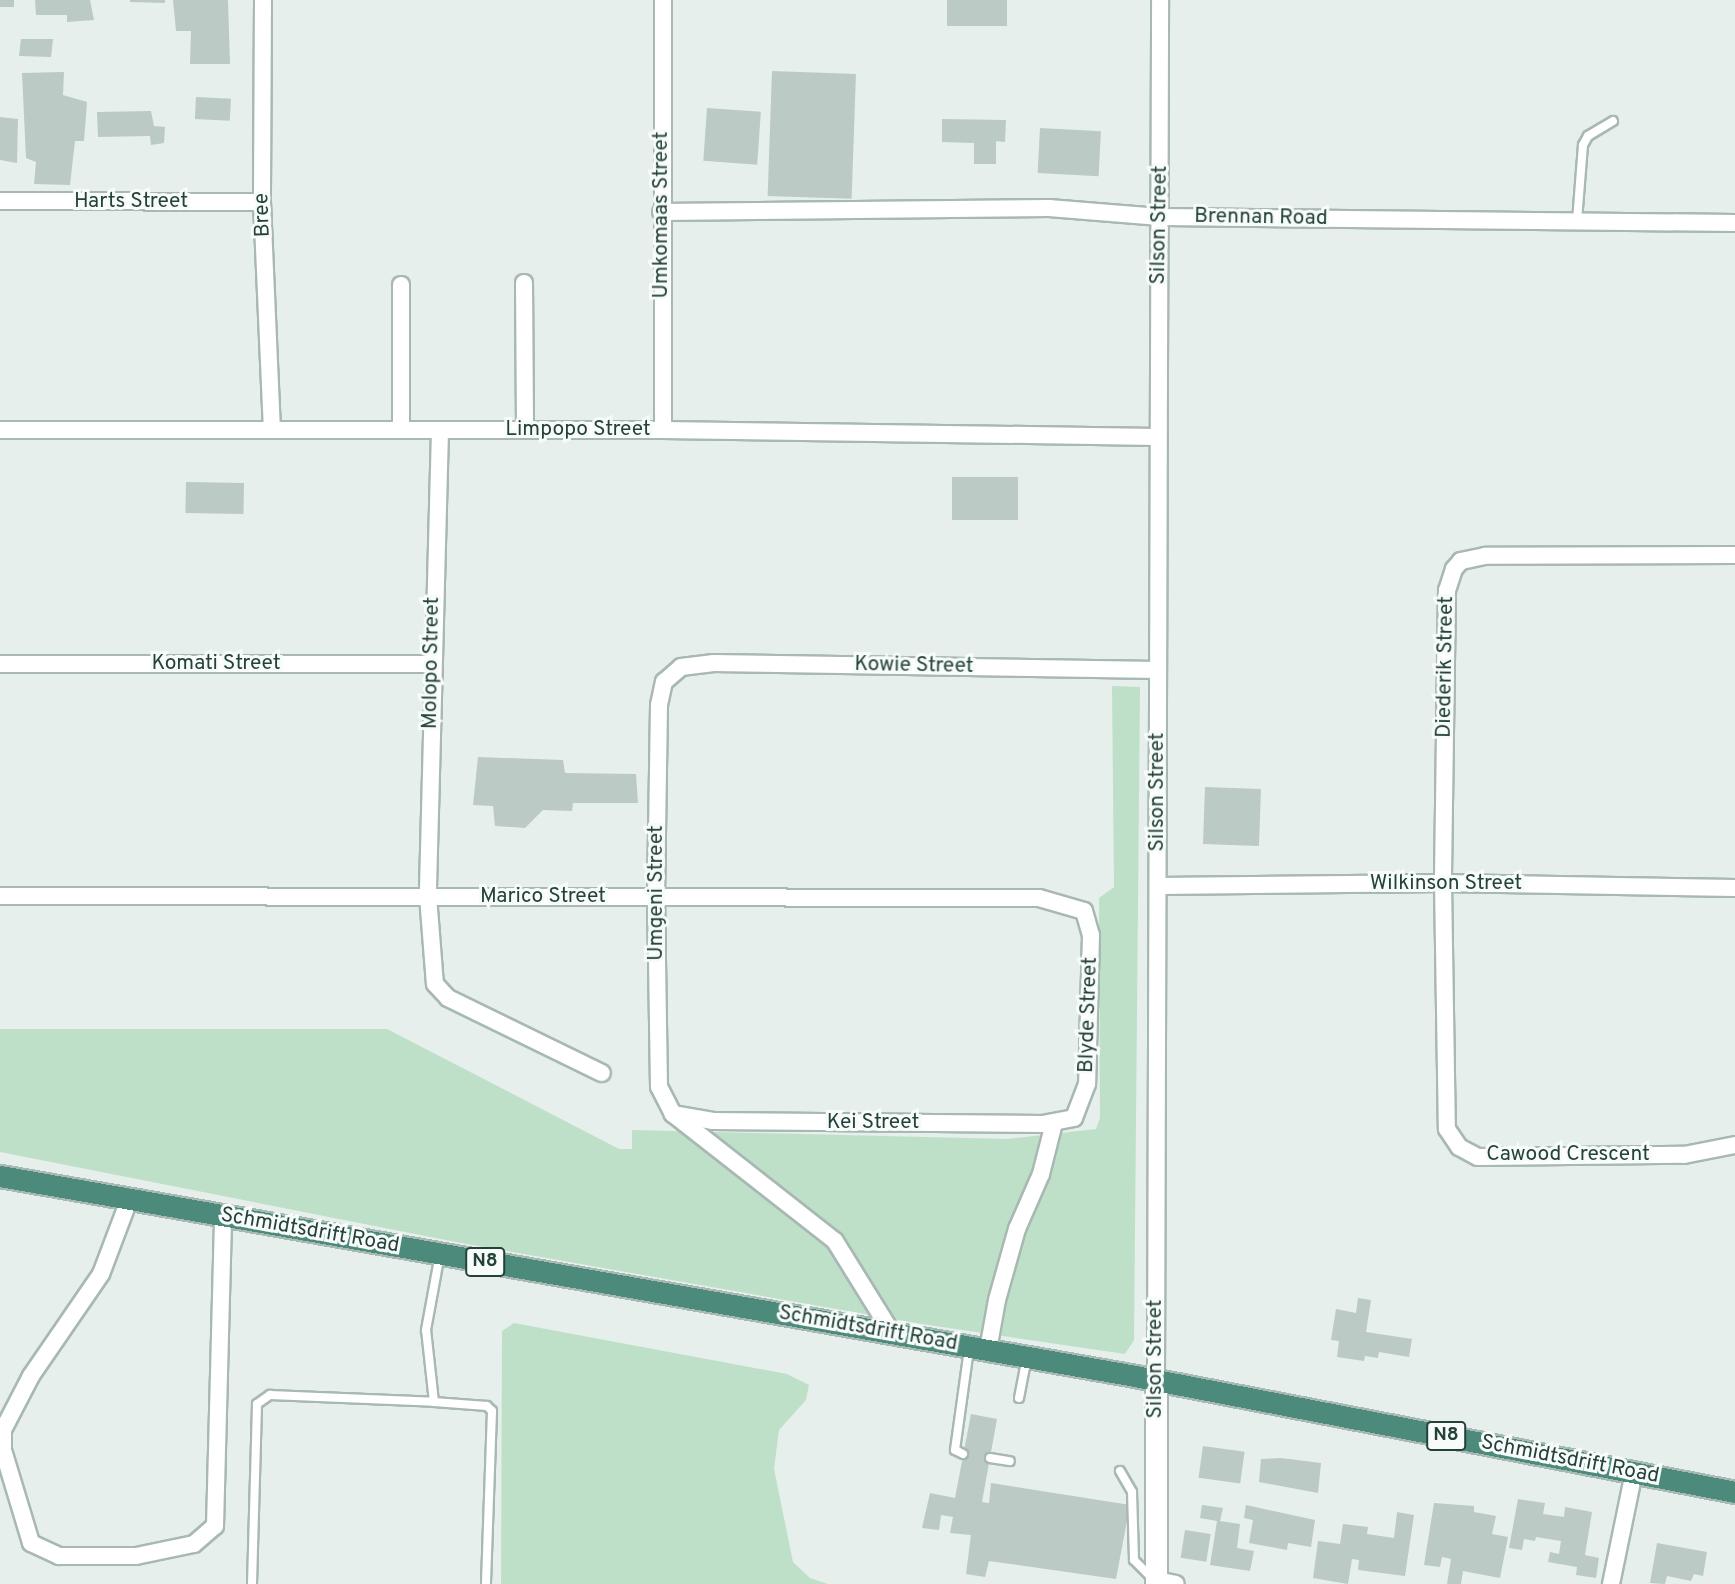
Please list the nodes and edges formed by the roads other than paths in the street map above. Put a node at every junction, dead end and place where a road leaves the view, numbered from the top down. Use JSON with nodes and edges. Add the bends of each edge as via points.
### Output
{"nodes":[{"id":1,"x":263,"y":0,"type":"edge"},
{"id":2,"x":663,"y":0,"type":"edge"},
{"id":3,"x":1160,"y":0,"type":"edge"},
{"id":4,"x":1613,"y":121,"type":"dead end"},
{"id":5,"x":0,"y":201,"type":"edge"},
{"id":6,"x":262,"y":202,"type":"junction"},
{"id":7,"x":661,"y":212,"type":"junction"},
{"id":8,"x":1160,"y":217,"type":"junction"},
{"id":9,"x":1577,"y":221,"type":"junction"},
{"id":10,"x":1735,"y":223,"type":"edge"},
{"id":11,"x":524,"y":283,"type":"dead end"},
{"id":12,"x":401,"y":285,"type":"dead end"},
{"id":13,"x":440,"y":429,"type":"junction"},
{"id":14,"x":525,"y":429,"type":"junction"},
{"id":15,"x":0,"y":430,"type":"edge"},
{"id":16,"x":272,"y":430,"type":"junction"},
{"id":17,"x":401,"y":430,"type":"junction"},
{"id":18,"x":663,"y":430,"type":"junction"},
{"id":19,"x":1157,"y":436,"type":"junction"},
{"id":20,"x":1735,"y":555,"type":"edge"},
{"id":21,"x":0,"y":664,"type":"edge"},
{"id":22,"x":432,"y":664,"type":"junction"},
{"id":23,"x":1158,"y":670,"type":"junction"},
{"id":24,"x":673,"y":672,"type":"joint"},
{"id":25,"x":1443,"y":883,"type":"junction"},
{"id":26,"x":1158,"y":886,"type":"junction"},
{"id":27,"x":1735,"y":888,"type":"edge"},
{"id":28,"x":0,"y":896,"type":"edge"},
{"id":29,"x":428,"y":897,"type":"junction"},
{"id":30,"x":656,"y":897,"type":"junction"},
{"id":31,"x":1084,"y":911,"type":"joint"},
{"id":32,"x":602,"y":1073,"type":"dead end"},
{"id":33,"x":673,"y":1114,"type":"junction"},
{"id":34,"x":1074,"y":1118,"type":"joint"},
{"id":35,"x":1054,"y":1124,"type":"junction"},
{"id":36,"x":1735,"y":1144,"type":"edge"},
{"id":37,"x":0,"y":1176,"type":"edge"},
{"id":38,"x":128,"y":1200,"type":"junction"},
{"id":39,"x":222,"y":1216,"type":"junction"},
{"id":40,"x":440,"y":1254,"type":"junction"},
{"id":41,"x":892,"y":1333,"type":"junction"},
{"id":42,"x":979,"y":1349,"type":"junction"},
{"id":43,"x":1027,"y":1357,"type":"junction"},
{"id":44,"x":1156,"y":1380,"type":"junction"},
{"id":45,"x":1019,"y":1398,"type":"dead end"},
{"id":46,"x":434,"y":1402,"type":"junction"},
{"id":47,"x":964,"y":1454,"type":"dead end"},
{"id":48,"x":990,"y":1458,"type":"dead end"},
{"id":49,"x":1010,"y":1461,"type":"dead end"},
{"id":50,"x":1119,"y":1471,"type":"dead end"},
{"id":51,"x":1634,"y":1472,"type":"junction"},
{"id":52,"x":1735,"y":1492,"type":"edge"},
{"id":53,"x":1163,"y":1583,"type":"edge"},
{"id":54,"x":252,"y":1584,"type":"edge"},
{"id":55,"x":486,"y":1584,"type":"edge"},
{"id":56,"x":1611,"y":1584,"type":"edge"}],
"edges":[{"from":1,"to":6,"type":"street","name":"Bree"},
{"from":2,"to":7,"type":"street","name":"Umkomaas Street"},
{"from":3,"to":8,"type":"street","name":"Silson Street"},
{"from":4,"to":9,"type":"lane","via":[[1588,136],[1583,145]]},
{"from":5,"to":6,"type":"street","name":"Harts Street"},
{"from":6,"to":16,"type":"street","name":"Bree"},
{"from":7,"to":8,"type":"street","name":"Brennan Road","via":[[1049,208]]},
{"from":7,"to":18,"type":"street","name":"Umkomaas Street"},
{"from":8,"to":9,"type":"street","name":"Brennan Road"},
{"from":8,"to":19,"type":"street","name":"Silson Street"},
{"from":9,"to":10,"type":"street","name":"Brennan Road"},
{"from":11,"to":14,"type":"street"},
{"from":12,"to":17,"type":"street"},
{"from":13,"to":14,"type":"street","name":"Limpopo Street"},
{"from":13,"to":17,"type":"street","name":"Limpopo Street"},
{"from":13,"to":22,"type":"street","name":"Molopo Street"},
{"from":14,"to":18,"type":"street","name":"Limpopo Street"},
{"from":15,"to":16,"type":"street","name":"Limpopo Street"},
{"from":16,"to":17,"type":"street","name":"Limpopo Street"},
{"from":18,"to":19,"type":"street","name":"Limpopo Street"},
{"from":19,"to":23,"type":"street","name":"Silson Street"},
{"from":20,"to":25,"type":"street","name":"Diederik Street","via":[[1485,556],[1461,561],[1447,590]]},
{"from":21,"to":22,"type":"street","name":"Komati Street"},
{"from":22,"to":29,"type":"street","name":"Molopo Street"},
{"from":23,"to":24,"type":"street","name":"Kowie Street","via":[[714,663],[687,665]]},
{"from":23,"to":26,"type":"street","name":"Silson Street"},
{"from":24,"to":30,"type":"street","name":"Umgeni Street","via":[[664,682],[659,705]]},
{"from":25,"to":26,"type":"street","name":"Wilkinson Street"},
{"from":25,"to":27,"type":"street","name":"Wilkinson Street"},
{"from":25,"to":36,"type":"street","name":"Cawood Crescent","via":[[1447,1129],[1459,1147],[1478,1157],[1670,1155]]},
{"from":26,"to":44,"type":"street","name":"Silson Street"},
{"from":28,"to":29,"type":"street","name":"Marico Street"},
{"from":29,"to":30,"type":"street","name":"Marico Street"},
{"from":29,"to":32,"type":"street","name":"Molopo Street","via":[[435,984],[440,992]]},
{"from":30,"to":31,"type":"street","name":"Marico Street","via":[[1039,898]]},
{"from":30,"to":33,"type":"street","name":"Umgeni Street","via":[[659,1087]]},
{"from":31,"to":34,"type":"street","name":"Blyde Street","via":[[1091,934],[1087,1084]]},
{"from":33,"to":35,"type":"street","name":"Kei Street","via":[[713,1121]]},
{"from":33,"to":41,"type":"street","via":[[835,1241]]},
{"from":34,"to":35,"type":"street","name":"Kei Street"},
{"from":35,"to":42,"type":"street"},
{"from":37,"to":38,"type":"highway","name":"Schmidtsdrift Road","number":"N8"},
{"from":38,"to":39,"type":"highway","name":"Schmidtsdrift Road","number":"N8"},
{"from":38,"to":39,"type":"street","via":[[101,1274],[31,1376],[3,1430],[3,1450],[30,1543],[60,1556],[136,1556],[194,1545],[215,1526]]},
{"from":39,"to":40,"type":"highway","name":"Schmidtsdrift Road","number":"N8"},
{"from":40,"to":41,"type":"highway","name":"Schmidtsdrift Road","number":"N8"},
{"from":40,"to":46,"type":"lane","via":[[426,1330]]},
{"from":41,"to":42,"type":"highway","name":"Schmidtsdrift Road","number":"N8"},
{"from":42,"to":43,"type":"highway","name":"Schmidtsdrift Road","number":"N8"},
{"from":42,"to":47,"type":"lane","via":[[955,1450]]},
{"from":43,"to":44,"type":"highway","name":"Schmidtsdrift Road","number":"N8"},
{"from":43,"to":45,"type":"lane"},
{"from":44,"to":51,"type":"highway","name":"Schmidtsdrift Road","number":"N8"},
{"from":44,"to":53,"type":"street","name":"Silson Street"},
{"from":46,"to":54,"type":"lane","via":[[264,1397],[254,1413]]},
{"from":46,"to":55,"type":"lane","via":[[487,1406],[492,1411]]},
{"from":48,"to":49,"type":"lane"},
{"from":50,"to":53,"type":"lane","via":[[1132,1492],[1135,1563]]},
{"from":51,"to":52,"type":"highway","name":"Schmidtsdrift Road","number":"N8"},
{"from":51,"to":56,"type":"street"}]}
